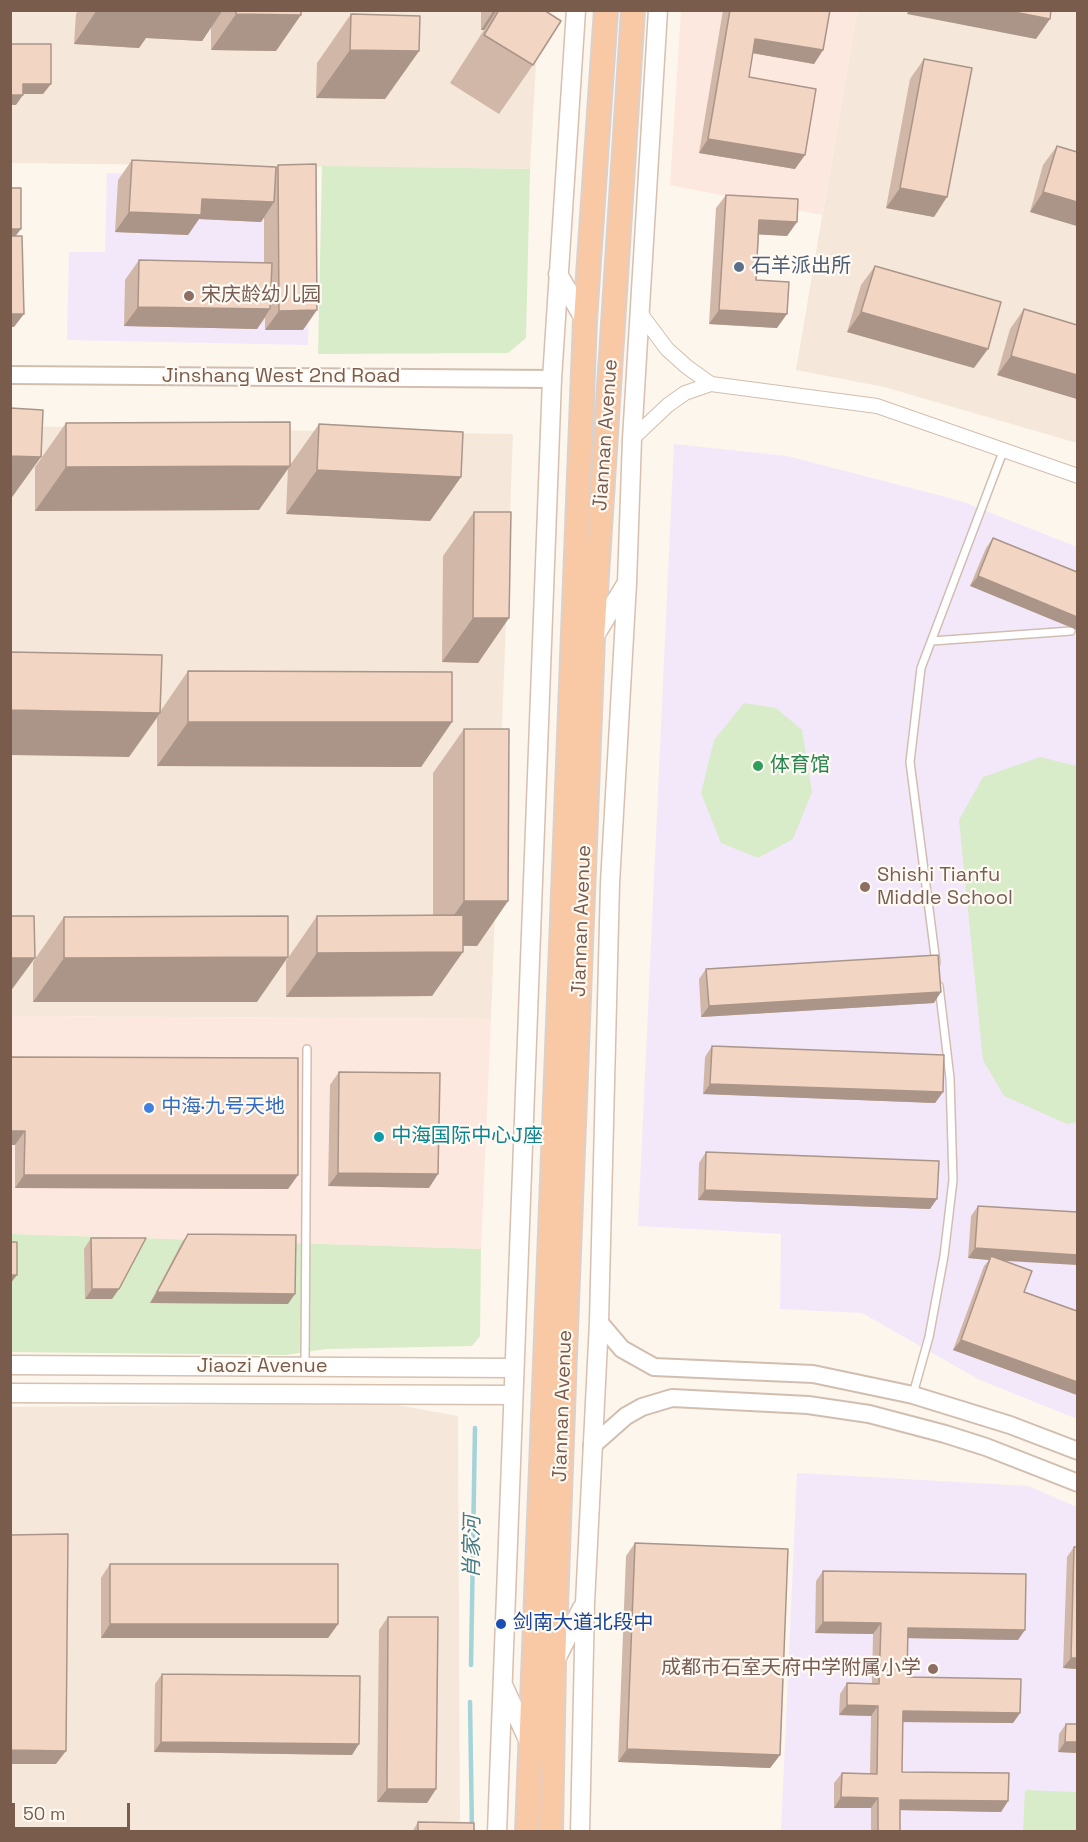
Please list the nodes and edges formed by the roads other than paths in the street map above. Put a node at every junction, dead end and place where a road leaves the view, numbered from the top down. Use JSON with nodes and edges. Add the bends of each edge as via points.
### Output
{"nodes":[{"id":1,"x":576,"y":10,"type":"edge"},
{"id":2,"x":606,"y":10,"type":"edge"},
{"id":3,"x":633,"y":10,"type":"edge"},
{"id":4,"x":658,"y":10,"type":"edge"},
{"id":5,"x":558,"y":274,"type":"junction"},
{"id":6,"x":640,"y":313,"type":"junction"},
{"id":7,"x":585,"y":320,"type":"junction"},
{"id":8,"x":10,"y":375,"type":"edge"},
{"id":9,"x":552,"y":379,"type":"junction"},
{"id":10,"x":711,"y":384,"type":"junction"},
{"id":11,"x":632,"y":439,"type":"junction"},
{"id":12,"x":1004,"y":449,"type":"junction"},
{"id":13,"x":1077,"y":476,"type":"edge"},
{"id":14,"x":627,"y":583,"type":"junction"},
{"id":15,"x":1071,"y":631,"type":"dead end"},
{"id":16,"x":593,"y":638,"type":"junction"},
{"id":17,"x":932,"y":641,"type":"junction"},
{"id":18,"x":307,"y":1049,"type":"dead end"},
{"id":19,"x":599,"y":1322,"type":"junction"},
{"id":20,"x":10,"y":1365,"type":"edge"},
{"id":21,"x":305,"y":1367,"type":"junction"},
{"id":22,"x":514,"y":1368,"type":"junction"},
{"id":23,"x":10,"y":1393,"type":"edge"},
{"id":24,"x":513,"y":1395,"type":"junction"},
{"id":25,"x":913,"y":1395,"type":"junction"},
{"id":26,"x":592,"y":1446,"type":"junction"},
{"id":27,"x":1077,"y":1451,"type":"edge"},
{"id":28,"x":1077,"y":1483,"type":"edge"},
{"id":29,"x":585,"y":1603,"type":"junction"},
{"id":30,"x":554,"y":1663,"type":"junction"},
{"id":31,"x":502,"y":1682,"type":"junction"},
{"id":32,"x":529,"y":1742,"type":"junction"},
{"id":33,"x":497,"y":1832,"type":"edge"},
{"id":34,"x":527,"y":1832,"type":"edge"},
{"id":35,"x":551,"y":1832,"type":"edge"},
{"id":36,"x":580,"y":1832,"type":"edge"}],
"edges":[{"from":1,"to":5,"type":"main road"},
{"from":2,"to":7,"type":"highway","name":"Jiannan Avenue"},
{"from":3,"to":16,"type":"highway","name":"Jiannan Avenue"},
{"from":4,"to":6,"type":"main road"},
{"from":5,"to":7,"type":"main road"},
{"from":5,"to":9,"type":"main road"},
{"from":6,"to":10,"type":"street","via":[[667,349]]},
{"from":6,"to":11,"type":"main road"},
{"from":7,"to":32,"type":"highway","name":"Jiannan Avenue"},
{"from":8,"to":9,"type":"street","name":"Jinshang West 2nd Road"},
{"from":9,"to":22,"type":"main road"},
{"from":10,"to":11,"type":"street","via":[[685,393]]},
{"from":10,"to":12,"type":"street","via":[[877,406]]},
{"from":11,"to":14,"type":"main road"},
{"from":12,"to":13,"type":"street"},
{"from":12,"to":17,"type":"lane"},
{"from":14,"to":16,"type":"main road"},
{"from":14,"to":19,"type":"main road","via":[[610,883]]},
{"from":15,"to":17,"type":"lane"},
{"from":16,"to":30,"type":"highway","name":"Jiannan Avenue"},
{"from":17,"to":25,"type":"lane","via":[[921,668],[910,762],[950,1078],[953,1180],[929,1337]]},
{"from":18,"to":21,"type":"lane"},
{"from":19,"to":25,"type":"street","via":[[622,1349],[654,1366],[813,1374]]},
{"from":19,"to":26,"type":"main road"},
{"from":20,"to":21,"type":"main road","name":"Jiaozi Avenue"},
{"from":21,"to":22,"type":"main road","name":"Jiaozi Avenue"},
{"from":22,"to":24,"type":"main road"},
{"from":23,"to":24,"type":"main road","name":"Jiaozi Avenue"},
{"from":24,"to":31,"type":"main road"},
{"from":25,"to":27,"type":"street"},
{"from":26,"to":28,"type":"street","via":[[626,1416],[672,1398],[808,1405],[869,1414],[945,1434]]},
{"from":26,"to":29,"type":"main road"},
{"from":29,"to":30,"type":"main road"},
{"from":29,"to":36,"type":"main road"},
{"from":30,"to":35,"type":"highway","name":"Jiannan Avenue"},
{"from":31,"to":32,"type":"main road"},
{"from":31,"to":33,"type":"main road"},
{"from":32,"to":34,"type":"highway","name":"Jiannan Avenue"}]}
